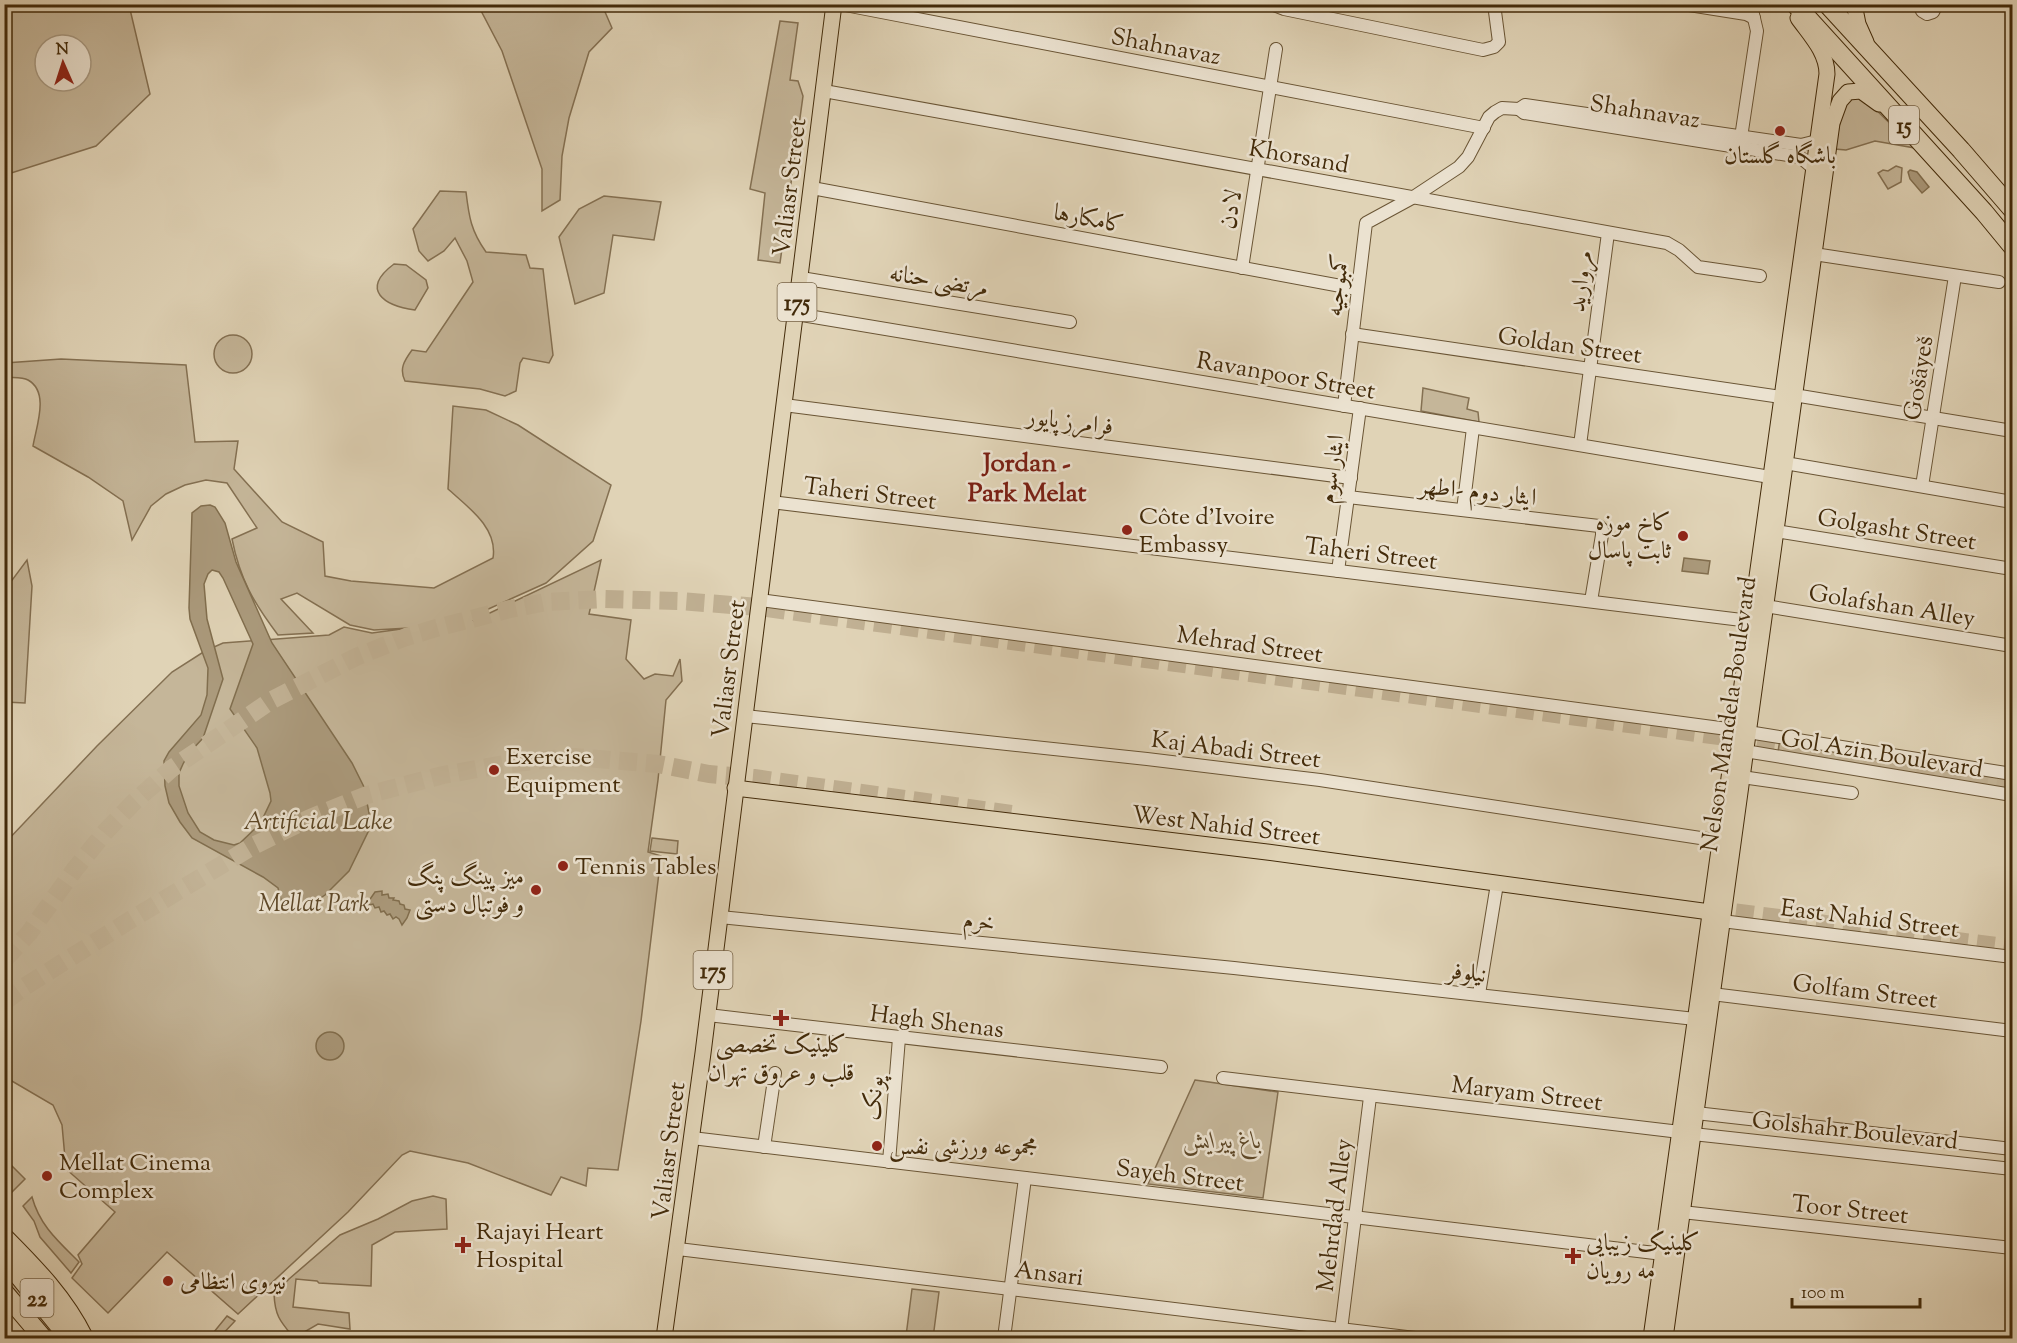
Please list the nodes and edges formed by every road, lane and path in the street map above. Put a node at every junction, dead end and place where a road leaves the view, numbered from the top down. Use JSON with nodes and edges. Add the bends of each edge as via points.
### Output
{"nodes":[{"id":1,"x":834,"y":4,"type":"edge"},
{"id":2,"x":840,"y":4,"type":"edge"},
{"id":3,"x":1271,"y":4,"type":"edge"},
{"id":4,"x":1494,"y":4,"type":"edge"},
{"id":5,"x":1683,"y":4,"type":"edge"},
{"id":6,"x":1746,"y":4,"type":"edge"},
{"id":7,"x":1788,"y":4,"type":"edge"},
{"id":8,"x":1795,"y":4,"type":"edge"},
{"id":9,"x":1827,"y":4,"type":"edge"},
{"id":10,"x":1854,"y":4,"type":"edge"},
{"id":11,"x":1919,"y":4,"type":"edge"},
{"id":12,"x":1937,"y":4,"type":"edge"},
{"id":13,"x":1754,"y":18,"type":"junction"},
{"id":14,"x":1276,"y":49,"type":"dead end"},
{"id":15,"x":1875,"y":58,"type":"junction"},
{"id":16,"x":1270,"y":87,"type":"junction"},
{"id":17,"x":824,"y":91,"type":"junction"},
{"id":18,"x":1823,"y":97,"type":"junction"},
{"id":19,"x":1842,"y":98,"type":"junction"},
{"id":20,"x":1523,"y":109,"type":"joint"},
{"id":21,"x":1906,"y":127,"type":"junction"},
{"id":22,"x":1484,"y":128,"type":"junction"},
{"id":23,"x":1817,"y":141,"type":"junction"},
{"id":24,"x":1741,"y":142,"type":"junction"},
{"id":25,"x":1813,"y":168,"type":"junction"},
{"id":26,"x":1257,"y":170,"type":"junction"},
{"id":27,"x":812,"y":188,"type":"junction"},
{"id":28,"x":1412,"y":198,"type":"junction"},
{"id":29,"x":2013,"y":209,"type":"edge"},
{"id":30,"x":1608,"y":233,"type":"junction"},
{"id":31,"x":2013,"y":246,"type":"edge"},
{"id":32,"x":1814,"y":254,"type":"junction"},
{"id":33,"x":1242,"y":268,"type":"junction"},
{"id":34,"x":1760,"y":276,"type":"dead end"},
{"id":35,"x":1955,"y":276,"type":"junction"},
{"id":36,"x":801,"y":279,"type":"junction"},
{"id":37,"x":1999,"y":282,"type":"dead end"},
{"id":38,"x":1357,"y":289,"type":"junction"},
{"id":39,"x":796,"y":314,"type":"junction"},
{"id":40,"x":1070,"y":322,"type":"dead end"},
{"id":41,"x":1352,"y":334,"type":"junction"},
{"id":42,"x":1590,"y":369,"type":"junction"},
{"id":43,"x":1788,"y":396,"type":"junction"},
{"id":44,"x":784,"y":405,"type":"junction"},
{"id":45,"x":1344,"y":406,"type":"junction"},
{"id":46,"x":1360,"y":408,"type":"junction"},
{"id":47,"x":1933,"y":417,"type":"junction"},
{"id":48,"x":1473,"y":428,"type":"junction"},
{"id":49,"x":2013,"y":431,"type":"edge"},
{"id":50,"x":1580,"y":445,"type":"junction"},
{"id":51,"x":1785,"y":463,"type":"junction"},
{"id":52,"x":1770,"y":477,"type":"junction"},
{"id":53,"x":1351,"y":478,"type":"junction"},
{"id":54,"x":1922,"y":486,"type":"junction"},
{"id":55,"x":1348,"y":497,"type":"junction"},
{"id":56,"x":771,"y":502,"type":"junction"},
{"id":57,"x":2013,"y":502,"type":"edge"},
{"id":58,"x":1462,"y":510,"type":"junction"},
{"id":59,"x":1769,"y":530,"type":"junction"},
{"id":60,"x":2013,"y":569,"type":"edge"},
{"id":61,"x":1338,"y":571,"type":"junction"},
{"id":62,"x":760,"y":600,"type":"junction"},
{"id":63,"x":1592,"y":601,"type":"junction"},
{"id":64,"x":1765,"y":606,"type":"junction"},
{"id":65,"x":1750,"y":621,"type":"junction"},
{"id":66,"x":2013,"y":646,"type":"edge"},
{"id":67,"x":745,"y":716,"type":"junction"},
{"id":68,"x":1742,"y":731,"type":"junction"},
{"id":69,"x":1866,"y":751,"type":"junction"},
{"id":70,"x":1746,"y":752,"type":"junction"},
{"id":71,"x":1967,"y":767,"type":"junction"},
{"id":72,"x":1863,"y":771,"type":"junction"},
{"id":73,"x":2013,"y":774,"type":"edge"},
{"id":74,"x":1742,"y":777,"type":"junction"},
{"id":75,"x":1964,"y":787,"type":"junction"},
{"id":76,"x":735,"y":788,"type":"junction"},
{"id":77,"x":1851,"y":793,"type":"dead end"},
{"id":78,"x":2013,"y":795,"type":"edge"},
{"id":79,"x":1720,"y":841,"type":"junction"},
{"id":80,"x":1497,"y":884,"type":"junction"},
{"id":81,"x":720,"y":917,"type":"junction"},
{"id":82,"x":1716,"y":917,"type":"junction"},
{"id":83,"x":2013,"y":957,"type":"edge"},
{"id":84,"x":1234,"y":968,"type":"joint"},
{"id":85,"x":1479,"y":994,"type":"junction"},
{"id":86,"x":1712,"y":994,"type":"junction"},
{"id":87,"x":708,"y":1015,"type":"junction"},
{"id":88,"x":1695,"y":1020,"type":"junction"},
{"id":89,"x":2013,"y":1031,"type":"edge"},
{"id":90,"x":899,"y":1038,"type":"junction"},
{"id":91,"x":1161,"y":1067,"type":"dead end"},
{"id":92,"x":775,"y":1073,"type":"dead end"},
{"id":93,"x":1223,"y":1078,"type":"dead end"},
{"id":94,"x":1370,"y":1097,"type":"junction"},
{"id":95,"x":1696,"y":1113,"type":"junction"},
{"id":96,"x":1837,"y":1129,"type":"junction"},
{"id":97,"x":1686,"y":1133,"type":"junction"},
{"id":98,"x":692,"y":1138,"type":"junction"},
{"id":99,"x":764,"y":1147,"type":"junction"},
{"id":100,"x":1999,"y":1148,"type":"junction"},
{"id":101,"x":1834,"y":1149,"type":"junction"},
{"id":102,"x":2013,"y":1149,"type":"edge"},
{"id":103,"x":888,"y":1162,"type":"junction"},
{"id":104,"x":1996,"y":1167,"type":"junction"},
{"id":105,"x":2013,"y":1169,"type":"edge"},
{"id":106,"x":1025,"y":1178,"type":"junction"},
{"id":107,"x":1682,"y":1212,"type":"junction"},
{"id":108,"x":1355,"y":1217,"type":"junction"},
{"id":109,"x":4,"y":1237,"type":"edge"},
{"id":110,"x":2013,"y":1248,"type":"edge"},
{"id":111,"x":678,"y":1249,"type":"junction"},
{"id":112,"x":1663,"y":1254,"type":"junction"},
{"id":113,"x":4,"y":1258,"type":"edge"},
{"id":114,"x":1011,"y":1290,"type":"junction"},
{"id":115,"x":4,"y":1292,"type":"edge"},
{"id":116,"x":1341,"y":1334,"type":"edge"},
{"id":117,"x":43,"y":1338,"type":"edge"},
{"id":118,"x":69,"y":1338,"type":"edge"},
{"id":119,"x":84,"y":1338,"type":"edge"},
{"id":120,"x":664,"y":1338,"type":"edge"},
{"id":121,"x":1004,"y":1338,"type":"edge"},
{"id":122,"x":1415,"y":1338,"type":"edge"},
{"id":123,"x":1651,"y":1338,"type":"edge"},
{"id":124,"x":1665,"y":1338,"type":"edge"}],
"edges":[{"from":1,"to":17,"type":"main road","name":"Valiasr Street","number":"175"},
{"from":2,"to":16,"type":"street","name":"Shahnavaz"},
{"from":3,"to":4,"type":"street","via":[[1484,50],[1499,42]]},
{"from":5,"to":13,"type":"street"},
{"from":6,"to":13,"type":"street"},
{"from":7,"to":18,"type":"main road","name":"Nelson Mandela Boulevard","via":[[1826,61]]},
{"from":8,"to":21,"type":"highway","number":"15"},
{"from":9,"to":15,"type":"highway","number":"15"},
{"from":10,"to":15,"type":"main road","via":[[1860,32]]},
{"from":11,"to":12,"type":"street","via":[[1928,14]]},
{"from":13,"to":24,"type":"street","via":[[1757,31]]},
{"from":14,"to":16,"type":"street","name":"لادن"},
{"from":15,"to":29,"type":"highway","number":"15"},
{"from":16,"to":22,"type":"street","name":"Shahnavaz"},
{"from":16,"to":26,"type":"street","name":"لادن"},
{"from":17,"to":26,"type":"street","name":"Khorsand"},
{"from":17,"to":27,"type":"main road","name":"Valiasr Street","number":"175"},
{"from":18,"to":19,"type":"main road","via":[[1826,89],[1834,87],[1841,90]]},
{"from":18,"to":23,"type":"main road","name":"Nelson Mandela Boulevard"},
{"from":19,"to":21,"type":"main road","via":[[1848,92],[1866,94]]},
{"from":19,"to":32,"type":"main road","name":"Nelson Mandela Boulevard","via":[[1832,123]]},
{"from":20,"to":22,"type":"street","name":"کمبوجیه","via":[[1502,108]]},
{"from":20,"to":24,"type":"street","name":"Shahnavaz"},
{"from":21,"to":31,"type":"highway","number":"15"},
{"from":22,"to":28,"type":"street","name":"کمبوجیه","via":[[1459,166]]},
{"from":23,"to":24,"type":"street","name":"Shahnavaz","via":[[1801,145]]},
{"from":23,"to":25,"type":"main road","name":"Nelson Mandela Boulevard"},
{"from":24,"to":25,"type":"street","name":"Shahnavaz","via":[[1800,158]]},
{"from":25,"to":43,"type":"main road","name":"Nelson Mandela Boulevard"},
{"from":26,"to":28,"type":"street","name":"Khorsand"},
{"from":26,"to":33,"type":"street","name":"لادن"},
{"from":27,"to":33,"type":"street","name":"کامکارها"},
{"from":27,"to":36,"type":"main road","name":"Valiasr Street","number":"175"},
{"from":28,"to":30,"type":"street","name":"Khorsand"},
{"from":28,"to":38,"type":"street","name":"کمبوجیه","via":[[1366,223]]},
{"from":30,"to":34,"type":"street","name":"Khorsand","via":[[1674,246],[1698,267]]},
{"from":30,"to":42,"type":"street","name":"مروارید"},
{"from":32,"to":35,"type":"street"},
{"from":32,"to":43,"type":"main road","name":"Nelson Mandela Boulevard"},
{"from":33,"to":38,"type":"street","name":"کامکارها"},
{"from":35,"to":37,"type":"street"},
{"from":35,"to":47,"type":"street","name":"Gošāyeš"},
{"from":36,"to":39,"type":"main road","name":"Valiasr Street","number":"175"},
{"from":36,"to":40,"type":"street","name":"مرتضی حنانه"},
{"from":38,"to":41,"type":"street","name":"کمبوجیه"},
{"from":39,"to":44,"type":"main road","name":"Valiasr Street","number":"175"},
{"from":39,"to":45,"type":"street","name":"Ravanpoor Street"},
{"from":41,"to":42,"type":"street","name":"Goldan Street"},
{"from":41,"to":45,"type":"street","name":"کمبوجیه"},
{"from":42,"to":43,"type":"street","name":"Goldan Street"},
{"from":42,"to":50,"type":"street","name":"مروارید"},
{"from":43,"to":47,"type":"street","name":"Goldan Street"},
{"from":43,"to":51,"type":"main road","name":"Nelson Mandela Boulevard"},
{"from":43,"to":52,"type":"main road","name":"Nelson Mandela Boulevard"},
{"from":44,"to":53,"type":"street","name":"فرامرز پایور"},
{"from":44,"to":56,"type":"main road","name":"Valiasr Street","number":"175"},
{"from":45,"to":46,"type":"street","name":"Ravanpoor Street"},
{"from":46,"to":48,"type":"street","name":"Ravanpoor Street"},
{"from":46,"to":53,"type":"street","name":"ایثار سوم"},
{"from":47,"to":49,"type":"street","name":"Goldan Street"},
{"from":47,"to":54,"type":"street","name":"Gošāyeš"},
{"from":48,"to":50,"type":"street","name":"Ravanpoor Street"},
{"from":48,"to":58,"type":"street"},
{"from":50,"to":52,"type":"street","name":"Ravanpoor Street"},
{"from":51,"to":54,"type":"street"},
{"from":51,"to":59,"type":"main road","name":"Nelson Mandela Boulevard"},
{"from":52,"to":59,"type":"main road","name":"Nelson Mandela Boulevard"},
{"from":53,"to":55,"type":"street","name":"ایثار سوم"},
{"from":54,"to":57,"type":"street"},
{"from":55,"to":58,"type":"street","name":"ایثار دوم -اطهر"},
{"from":55,"to":61,"type":"street","name":"ایثار سوم"},
{"from":56,"to":61,"type":"street","name":"Taheri Street"},
{"from":56,"to":62,"type":"main road","name":"Valiasr Street","number":"175"},
{"from":58,"to":63,"type":"street","name":"ایثار دوم -اطهر","via":[[1595,525],[1602,529]]},
{"from":59,"to":60,"type":"street","name":"Golgasht Street"},
{"from":59,"to":64,"type":"main road","name":"Nelson Mandela Boulevard"},
{"from":59,"to":65,"type":"main road","name":"Nelson Mandela Boulevard"},
{"from":61,"to":63,"type":"street","name":"Taheri Street"},
{"from":62,"to":67,"type":"main road","name":"Valiasr Street","number":"175"},
{"from":62,"to":68,"type":"street","name":"Mehrad Street"},
{"from":63,"to":65,"type":"street","name":"Taheri Street"},
{"from":64,"to":66,"type":"street","name":"Golafshan Alley"},
{"from":64,"to":68,"type":"main road","name":"Nelson Mandela Boulevard"},
{"from":65,"to":68,"type":"main road","name":"Nelson Mandela Boulevard"},
{"from":67,"to":76,"type":"main road","name":"Valiasr Street","number":"175"},
{"from":67,"to":79,"type":"street","name":"Kaj Abadi Street","via":[[1320,780]]},
{"from":68,"to":69,"type":"street","name":"Gol Azin Boulevard"},
{"from":68,"to":70,"type":"main road","name":"Nelson Mandela Boulevard"},
{"from":68,"to":79,"type":"main road","name":"Nelson Mandela Boulevard"},
{"from":69,"to":71,"type":"street","name":"Gol Azin Boulevard"},
{"from":69,"to":72,"type":"street"},
{"from":70,"to":72,"type":"street","name":"Gol Azin Boulevard"},
{"from":70,"to":74,"type":"main road","name":"Nelson Mandela Boulevard"},
{"from":71,"to":73,"type":"street","name":"Gol Azin Boulevard"},
{"from":71,"to":75,"type":"street"},
{"from":72,"to":75,"type":"street","name":"Gol Azin Boulevard"},
{"from":74,"to":77,"type":"street"},
{"from":74,"to":82,"type":"main road","name":"Nelson Mandela Boulevard"},
{"from":75,"to":78,"type":"street","name":"Gol Azin Boulevard"},
{"from":76,"to":80,"type":"main road","name":"West Nahid Street","via":[[1255,850]]},
{"from":76,"to":81,"type":"main road","name":"Valiasr Street","number":"175"},
{"from":79,"to":82,"type":"main road","name":"Nelson Mandela Boulevard"},
{"from":80,"to":82,"type":"main road","name":"West Nahid Street"},
{"from":80,"to":85,"type":"street"},
{"from":81,"to":84,"type":"street","name":"خرم"},
{"from":81,"to":87,"type":"main road","name":"Valiasr Street","number":"175"},
{"from":82,"to":83,"type":"street","name":"East Nahid Street"},
{"from":82,"to":86,"type":"main road","name":"Nelson Mandela Boulevard"},
{"from":82,"to":88,"type":"main road","name":"Nelson Mandela Boulevard"},
{"from":84,"to":85,"type":"street","name":"نیلوفر"},
{"from":85,"to":88,"type":"street","name":"نیلوفر"},
{"from":86,"to":89,"type":"street","name":"Golfam Street"},
{"from":86,"to":95,"type":"main road","name":"Nelson Mandela Boulevard"},
{"from":87,"to":90,"type":"street","name":"Hagh Shenas"},
{"from":87,"to":98,"type":"main road","name":"Valiasr Street","number":"175"},
{"from":88,"to":97,"type":"main road","name":"Nelson Mandela Boulevard"},
{"from":90,"to":91,"type":"street","name":"Hagh Shenas"},
{"from":90,"to":103,"type":"street","name":"پونک"},
{"from":92,"to":99,"type":"street"},
{"from":93,"to":94,"type":"street","name":"Maryam Street"},
{"from":94,"to":97,"type":"street","name":"Maryam Street"},
{"from":94,"to":108,"type":"street","name":"Mehrdad Alley"},
{"from":95,"to":96,"type":"street","name":"Golshahr Boulevard"},
{"from":95,"to":97,"type":"main road","name":"Nelson Mandela Boulevard"},
{"from":96,"to":100,"type":"street","name":"Golshahr Boulevard"},
{"from":96,"to":101,"type":"street"},
{"from":97,"to":101,"type":"street","name":"Golshahr Boulevard"},
{"from":97,"to":107,"type":"main road","name":"Nelson Mandela Boulevard"},
{"from":97,"to":112,"type":"main road","name":"Nelson Mandela Boulevard"},
{"from":98,"to":99,"type":"street","name":"Sayeh Street"},
{"from":98,"to":111,"type":"main road","name":"Valiasr Street","number":"175"},
{"from":99,"to":103,"type":"street","name":"Sayeh Street"},
{"from":100,"to":102,"type":"street","name":"Golshahr Boulevard"},
{"from":100,"to":104,"type":"street"},
{"from":101,"to":104,"type":"street","name":"Golshahr Boulevard"},
{"from":103,"to":106,"type":"street","name":"Sayeh Street"},
{"from":104,"to":105,"type":"street","name":"Golshahr Boulevard"},
{"from":106,"to":108,"type":"street","name":"Sayeh Street"},
{"from":106,"to":114,"type":"street"},
{"from":107,"to":110,"type":"street","name":"Toor Street"},
{"from":107,"to":124,"type":"main road","name":"Nelson Mandela Boulevard"},
{"from":108,"to":112,"type":"street","name":"Sayeh Street"},
{"from":108,"to":116,"type":"street","name":"Mehrdad Alley"},
{"from":109,"to":119,"type":"highway","via":[[59,1297]]},
{"from":111,"to":114,"type":"street","name":"Ansari"},
{"from":111,"to":120,"type":"main road","name":"Valiasr Street","number":"175"},
{"from":112,"to":123,"type":"main road","name":"Nelson Mandela Boulevard"},
{"from":113,"to":118,"type":"highway","number":"22"},
{"from":114,"to":116,"type":"street","name":"Ansari"},
{"from":114,"to":121,"type":"street"},
{"from":115,"to":117,"type":"highway","number":"22"},
{"from":116,"to":122,"type":"street","name":"Ansari"}]}
